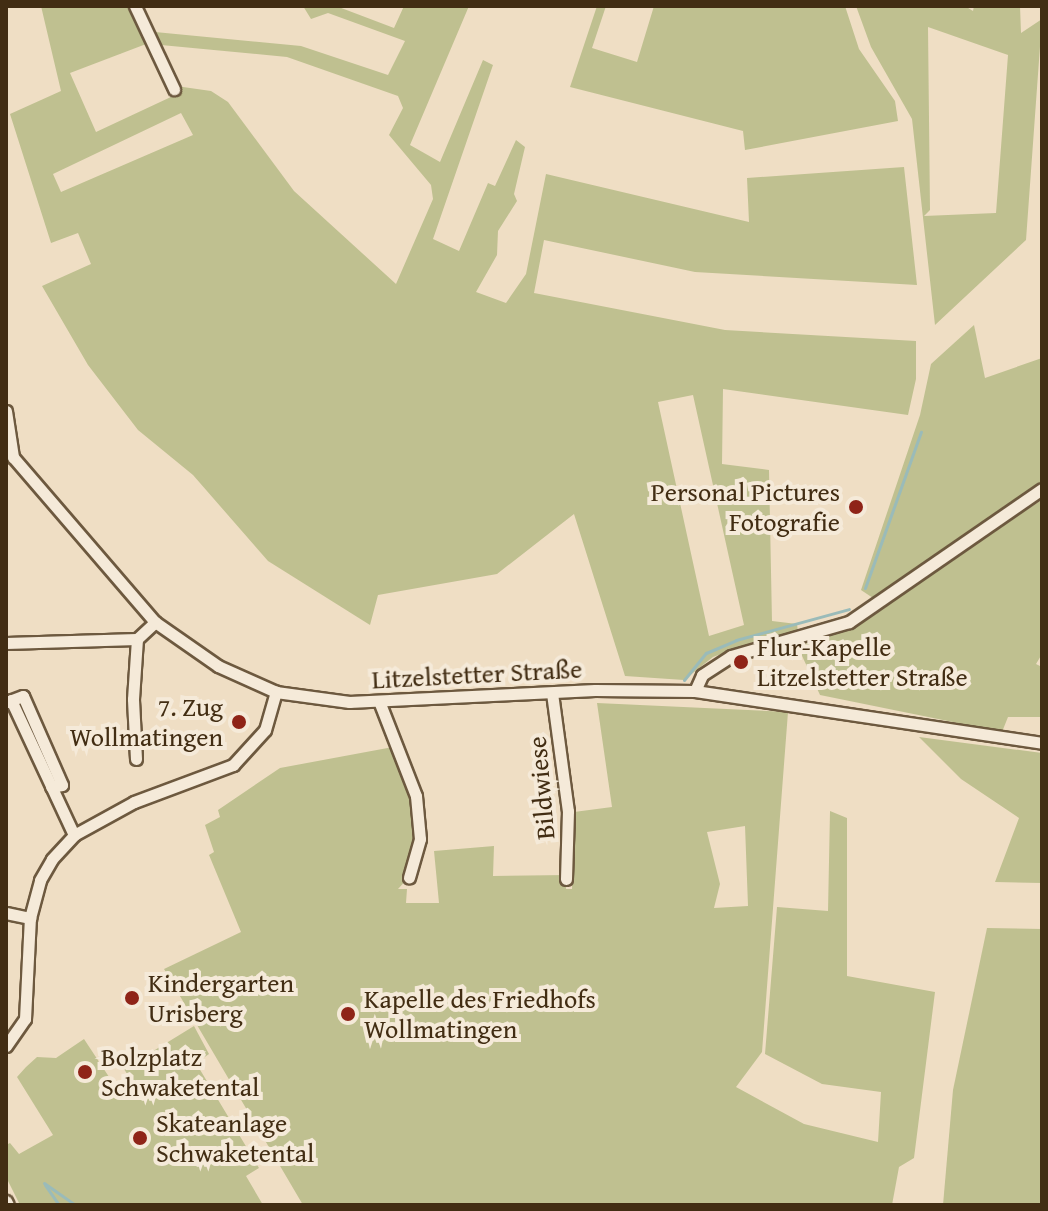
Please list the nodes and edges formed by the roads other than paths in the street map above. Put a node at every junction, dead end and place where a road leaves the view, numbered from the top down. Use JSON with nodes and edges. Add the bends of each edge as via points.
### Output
{"nodes":[{"id":1,"x":135,"y":6,"type":"edge"},
{"id":2,"x":174,"y":89,"type":"dead end"},
{"id":3,"x":6,"y":411,"type":"edge"},
{"id":4,"x":9,"y":458,"type":"edge"},
{"id":5,"x":1042,"y":489,"type":"edge"},
{"id":6,"x":155,"y":622,"type":"junction"},
{"id":7,"x":137,"y":639,"type":"junction"},
{"id":8,"x":6,"y":643,"type":"edge"},
{"id":9,"x":695,"y":691,"type":"junction"},
{"id":10,"x":276,"y":692,"type":"junction"},
{"id":11,"x":552,"y":693,"type":"junction"},
{"id":12,"x":8,"y":701,"type":"edge"},
{"id":13,"x":379,"y":701,"type":"junction"},
{"id":14,"x":1042,"y":743,"type":"edge"},
{"id":15,"x":136,"y":759,"type":"dead end"},
{"id":16,"x":74,"y":835,"type":"junction"},
{"id":17,"x":409,"y":877,"type":"dead end"},
{"id":18,"x":566,"y":879,"type":"dead end"},
{"id":19,"x":6,"y":913,"type":"edge"},
{"id":20,"x":30,"y":918,"type":"junction"},
{"id":21,"x":6,"y":1046,"type":"edge"}],
"edges":[{"from":1,"to":2,"type":"street"},
{"from":3,"to":4,"type":"street"},
{"from":4,"to":6,"type":"street","name":"Litzelstetter Straße"},
{"from":5,"to":9,"type":"street","via":[[849,622],[731,656],[702,675]]},
{"from":6,"to":7,"type":"street"},
{"from":6,"to":10,"type":"street","name":"Litzelstetter Straße","via":[[215,665]]},
{"from":7,"to":8,"type":"street"},
{"from":7,"to":15,"type":"street"},
{"from":9,"to":11,"type":"street","name":"Litzelstetter Straße"},
{"from":9,"to":14,"type":"street","name":"Litzelstetter Straße"},
{"from":10,"to":13,"type":"street","name":"Litzelstetter Straße","via":[[314,700]]},
{"from":10,"to":16,"type":"street","via":[[265,730],[233,765],[134,802]]},
{"from":11,"to":13,"type":"street","name":"Litzelstetter Straße"},
{"from":11,"to":18,"type":"street","name":"Bildwiese","via":[[568,811]]},
{"from":12,"to":16,"type":"street","via":[[23,696],[62,785],[51,787]]},
{"from":13,"to":17,"type":"street","via":[[416,796],[420,839]]},
{"from":16,"to":20,"type":"street","via":[[40,880]]},
{"from":19,"to":20,"type":"street"},
{"from":20,"to":21,"type":"street","via":[[31,996],[25,1019]]}]}
